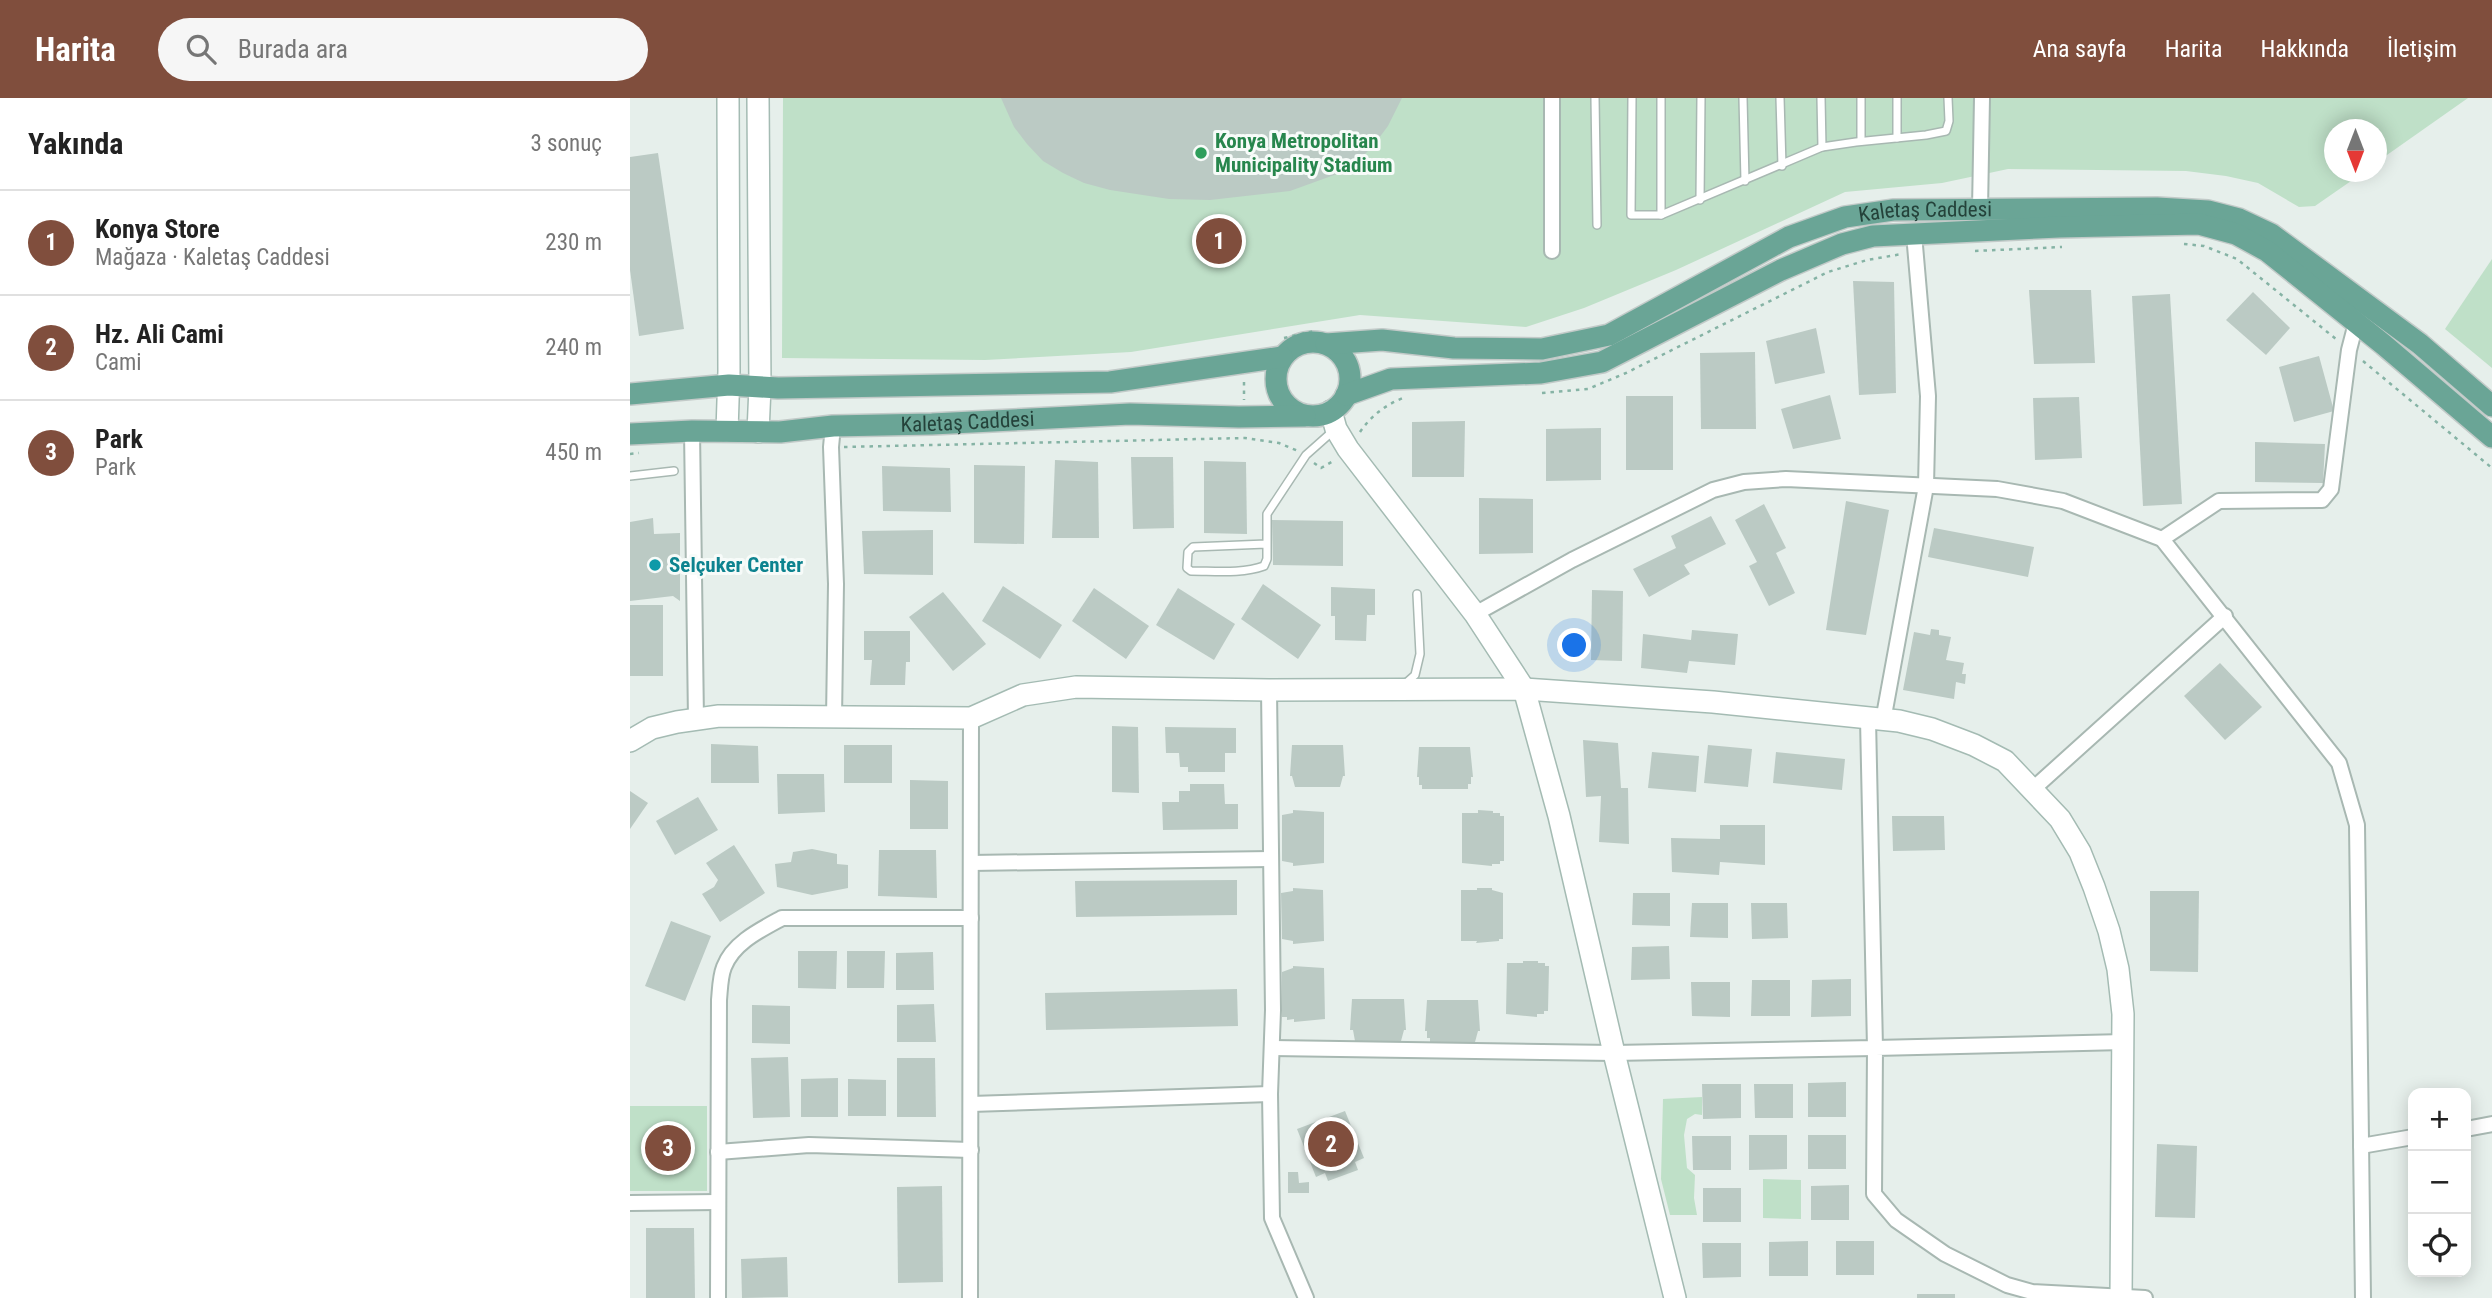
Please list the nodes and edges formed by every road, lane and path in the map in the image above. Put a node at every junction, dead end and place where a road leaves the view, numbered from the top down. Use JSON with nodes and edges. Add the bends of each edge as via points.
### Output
{"nodes":[{"id":1,"x":728,"y":98,"type":"edge"},
{"id":2,"x":758,"y":98,"type":"edge"},
{"id":3,"x":1552,"y":98,"type":"edge"},
{"id":4,"x":1595,"y":98,"type":"edge"},
{"id":5,"x":1632,"y":98,"type":"edge"},
{"id":6,"x":1661,"y":98,"type":"edge"},
{"id":7,"x":1701,"y":98,"type":"edge"},
{"id":8,"x":1743,"y":98,"type":"edge"},
{"id":9,"x":1780,"y":98,"type":"edge"},
{"id":10,"x":1821,"y":98,"type":"edge"},
{"id":11,"x":1861,"y":98,"type":"edge"},
{"id":12,"x":1897,"y":98,"type":"edge"},
{"id":13,"x":1948,"y":98,"type":"edge"},
{"id":14,"x":1982,"y":98,"type":"edge"},
{"id":15,"x":1897,"y":138,"type":"junction"},
{"id":16,"x":1861,"y":141,"type":"junction"},
{"id":17,"x":1822,"y":148,"type":"junction"},
{"id":18,"x":1782,"y":166,"type":"junction"},
{"id":19,"x":1745,"y":181,"type":"junction"},
{"id":20,"x":1700,"y":200,"type":"junction"},
{"id":21,"x":1979,"y":209,"type":"junction"},
{"id":22,"x":1661,"y":215,"type":"junction"},
{"id":23,"x":1597,"y":225,"type":"dead end"},
{"id":24,"x":1915,"y":243,"type":"junction"},
{"id":25,"x":2176,"y":243,"type":"dead end"},
{"id":26,"x":2067,"y":246,"type":"dead end"},
{"id":27,"x":1552,"y":251,"type":"dead end"},
{"id":28,"x":1972,"y":251,"type":"dead end"},
{"id":29,"x":2356,"y":323,"type":"junction"},
{"id":30,"x":1326,"y":344,"type":"junction"},
{"id":31,"x":2349,"y":350,"type":"junction"},
{"id":32,"x":1282,"y":357,"type":"junction"},
{"id":33,"x":1243,"y":362,"type":"junction"},
{"id":34,"x":729,"y":385,"type":"junction"},
{"id":35,"x":760,"y":387,"type":"junction"},
{"id":36,"x":1537,"y":393,"type":"dead end"},
{"id":37,"x":630,"y":394,"type":"edge"},
{"id":38,"x":1346,"y":395,"type":"junction"},
{"id":39,"x":1404,"y":397,"type":"dead end"},
{"id":40,"x":2492,"y":405,"type":"edge"},
{"id":41,"x":1305,"y":415,"type":"junction"},
{"id":42,"x":1334,"y":420,"type":"junction"},
{"id":43,"x":1245,"y":427,"type":"junction"},
{"id":44,"x":692,"y":431,"type":"junction"},
{"id":45,"x":727,"y":431,"type":"junction"},
{"id":46,"x":758,"y":432,"type":"junction"},
{"id":47,"x":630,"y":434,"type":"edge"},
{"id":48,"x":832,"y":436,"type":"junction"},
{"id":49,"x":2492,"y":438,"type":"edge"},
{"id":50,"x":1348,"y":449,"type":"junction"},
{"id":51,"x":642,"y":453,"type":"dead end"},
{"id":52,"x":630,"y":454,"type":"edge"},
{"id":53,"x":1306,"y":455,"type":"junction"},
{"id":54,"x":2492,"y":468,"type":"edge"},
{"id":55,"x":674,"y":471,"type":"dead end"},
{"id":56,"x":630,"y":476,"type":"edge"},
{"id":57,"x":1926,"y":486,"type":"junction"},
{"id":58,"x":2162,"y":539,"type":"junction"},
{"id":59,"x":1266,"y":544,"type":"junction"},
{"id":60,"x":1417,"y":594,"type":"dead end"},
{"id":61,"x":1475,"y":614,"type":"junction"},
{"id":62,"x":2225,"y":616,"type":"junction"},
{"id":63,"x":1399,"y":689,"type":"junction"},
{"id":64,"x":1524,"y":689,"type":"junction"},
{"id":65,"x":1269,"y":690,"type":"junction"},
{"id":66,"x":834,"y":718,"type":"junction"},
{"id":67,"x":971,"y":718,"type":"junction"},
{"id":68,"x":696,"y":719,"type":"junction"},
{"id":69,"x":1876,"y":720,"type":"junction"},
{"id":70,"x":632,"y":738,"type":"edge"},
{"id":71,"x":2033,"y":789,"type":"junction"},
{"id":72,"x":1271,"y":859,"type":"junction"},
{"id":73,"x":971,"y":863,"type":"junction"},
{"id":74,"x":971,"y":918,"type":"junction"},
{"id":75,"x":2124,"y":1042,"type":"junction"},
{"id":76,"x":1272,"y":1048,"type":"junction"},
{"id":77,"x":1875,"y":1048,"type":"junction"},
{"id":78,"x":1614,"y":1053,"type":"junction"},
{"id":79,"x":1270,"y":1094,"type":"junction"},
{"id":80,"x":971,"y":1104,"type":"junction"},
{"id":81,"x":2492,"y":1124,"type":"edge"},
{"id":82,"x":2471,"y":1128,"type":"edge"},
{"id":83,"x":2408,"y":1138,"type":"edge"},
{"id":84,"x":2361,"y":1146,"type":"junction"},
{"id":85,"x":971,"y":1150,"type":"junction"},
{"id":86,"x":718,"y":1152,"type":"junction"},
{"id":87,"x":718,"y":1202,"type":"junction"},
{"id":88,"x":630,"y":1203,"type":"edge"},
{"id":89,"x":718,"y":1298,"type":"edge"},
{"id":90,"x":970,"y":1298,"type":"edge"},
{"id":91,"x":1306,"y":1298,"type":"edge"},
{"id":92,"x":1675,"y":1298,"type":"edge"},
{"id":93,"x":2120,"y":1298,"type":"edge"},
{"id":94,"x":2145,"y":1298,"type":"edge"},
{"id":95,"x":2363,"y":1298,"type":"edge"}],
"edges":[{"from":1,"to":34,"type":"street"},
{"from":2,"to":35,"type":"street"},
{"from":3,"to":27,"type":"street"},
{"from":4,"to":23,"type":"lane"},
{"from":5,"to":22,"type":"lane","via":[[1631,215]]},
{"from":6,"to":22,"type":"lane"},
{"from":7,"to":20,"type":"lane"},
{"from":8,"to":19,"type":"lane"},
{"from":9,"to":18,"type":"lane"},
{"from":10,"to":17,"type":"lane"},
{"from":11,"to":16,"type":"lane"},
{"from":12,"to":15,"type":"lane"},
{"from":13,"to":15,"type":"lane","via":[[1946,131]]},
{"from":14,"to":21,"type":"street"},
{"from":15,"to":16,"type":"lane"},
{"from":16,"to":17,"type":"lane"},
{"from":17,"to":18,"type":"lane"},
{"from":18,"to":19,"type":"lane"},
{"from":19,"to":20,"type":"lane"},
{"from":20,"to":22,"type":"lane"},
{"from":21,"to":30,"type":"main road","name":"Kaletaş Caddesi","via":[[1893,210],[1845,217],[1789,237],[1609,335],[1542,349],[1454,348],[1382,340]]},
{"from":21,"to":40,"type":"main road","name":"Kaletaş Caddesi","via":[[2157,208],[2208,211],[2239,219],[2271,234],[2385,317]]},
{"from":24,"to":29,"type":"main road","name":"Kaletaş Caddesi","via":[[2059,227],[2199,224],[2236,234],[2267,251]]},
{"from":24,"to":36,"type":"path","via":[[1828,272],[1588,389]]},
{"from":24,"to":38,"type":"main road","name":"Kaletaş Caddesi","via":[[1873,236],[1842,244],[1781,270],[1602,362],[1541,373],[1391,380]]},
{"from":24,"to":57,"type":"street","via":[[1928,396]]},
{"from":25,"to":31,"type":"path","via":[[2204,246],[2237,259]]},
{"from":26,"to":28,"type":"path"},
{"from":29,"to":31,"type":"street"},
{"from":29,"to":49,"type":"main road","name":"Kaletaş Caddesi"},
{"from":30,"to":32,"type":"main road","via":[[1302,343]]},
{"from":30,"to":38,"type":"main road","via":[[1345,359],[1350,383]]},
{"from":31,"to":54,"type":"path"},
{"from":31,"to":58,"type":"street","via":[[2330,489],[2322,500],[2220,501]]},
{"from":32,"to":33,"type":"main road","name":"Kaletaş Caddesi"},
{"from":32,"to":41,"type":"main road","via":[[1275,380],[1278,393],[1293,411]]},
{"from":33,"to":35,"type":"main road","name":"Kaletaş Caddesi","via":[[1110,382]]},
{"from":33,"to":43,"type":"path"},
{"from":34,"to":35,"type":"main road","name":"Kaletaş Caddesi"},
{"from":34,"to":37,"type":"main road","name":"Kaletaş Caddesi"},
{"from":34,"to":45,"type":"street"},
{"from":35,"to":46,"type":"street"},
{"from":38,"to":42,"type":"main road"},
{"from":39,"to":50,"type":"path","via":[[1366,422]]},
{"from":41,"to":42,"type":"main road"},
{"from":41,"to":43,"type":"main road","name":"Kaletaş Caddesi"},
{"from":42,"to":50,"type":"street"},
{"from":42,"to":53,"type":"lane"},
{"from":43,"to":48,"type":"path"},
{"from":43,"to":48,"type":"main road","name":"Kaletaş Caddesi","via":[[1129,414],[932,424]]},
{"from":43,"to":53,"type":"path"},
{"from":44,"to":45,"type":"main road","name":"Kaletaş Caddesi"},
{"from":44,"to":47,"type":"main road","name":"Kaletaş Caddesi"},
{"from":44,"to":68,"type":"street"},
{"from":45,"to":46,"type":"main road","name":"Kaletaş Caddesi"},
{"from":46,"to":48,"type":"main road","name":"Kaletaş Caddesi"},
{"from":48,"to":66,"type":"street"},
{"from":50,"to":53,"type":"path","via":[[1321,468]]},
{"from":50,"to":61,"type":"street"},
{"from":51,"to":52,"type":"path"},
{"from":53,"to":59,"type":"lane","via":[[1267,514]]},
{"from":55,"to":56,"type":"lane"},
{"from":57,"to":58,"type":"street","via":[[1997,489],[2063,501]]},
{"from":57,"to":61,"type":"street","via":[[1786,479],[1713,490]]},
{"from":57,"to":69,"type":"street"},
{"from":58,"to":62,"type":"street"},
{"from":59,"to":59,"type":"lane","via":[[1193,547],[1187,568],[1255,569],[1264,566]]},
{"from":60,"to":63,"type":"lane","via":[[1420,654],[1415,675]]},
{"from":61,"to":64,"type":"street"},
{"from":62,"to":71,"type":"street"},
{"from":62,"to":84,"type":"street","via":[[2339,763],[2357,825]]},
{"from":63,"to":64,"type":"street"},
{"from":63,"to":65,"type":"street"},
{"from":64,"to":69,"type":"street","via":[[1713,702]]},
{"from":64,"to":78,"type":"street"},
{"from":65,"to":67,"type":"street","via":[[1076,687],[1023,695]]},
{"from":65,"to":72,"type":"street"},
{"from":66,"to":67,"type":"street"},
{"from":66,"to":68,"type":"street"},
{"from":67,"to":73,"type":"street"},
{"from":68,"to":70,"type":"street","via":[[652,728]]},
{"from":69,"to":71,"type":"street","via":[[1931,729],[1975,745],[2005,761]]},
{"from":69,"to":77,"type":"street"},
{"from":71,"to":75,"type":"street","via":[[2060,819],[2094,887],[2118,969]]},
{"from":72,"to":73,"type":"street"},
{"from":72,"to":76,"type":"street"},
{"from":73,"to":74,"type":"street"},
{"from":74,"to":80,"type":"street"},
{"from":74,"to":86,"type":"street","via":[[782,918],[733,951],[723,968],[719,1000]]},
{"from":75,"to":77,"type":"street"},
{"from":75,"to":93,"type":"street"},
{"from":76,"to":78,"type":"street"},
{"from":76,"to":79,"type":"street"},
{"from":77,"to":78,"type":"street"},
{"from":77,"to":93,"type":"street","via":[[1874,1194],[1896,1220],[1944,1254],[2007,1285],[2032,1292]]},
{"from":78,"to":92,"type":"street"},
{"from":79,"to":80,"type":"street"},
{"from":79,"to":91,"type":"street","via":[[1272,1218]]},
{"from":80,"to":85,"type":"street"},
{"from":81,"to":82,"type":"street"},
{"from":83,"to":84,"type":"street"},
{"from":84,"to":95,"type":"street"},
{"from":85,"to":86,"type":"street","via":[[809,1144]]},
{"from":85,"to":90,"type":"street"},
{"from":86,"to":87,"type":"street"},
{"from":87,"to":88,"type":"street"},
{"from":87,"to":89,"type":"street"},
{"from":93,"to":94,"type":"street"}]}
